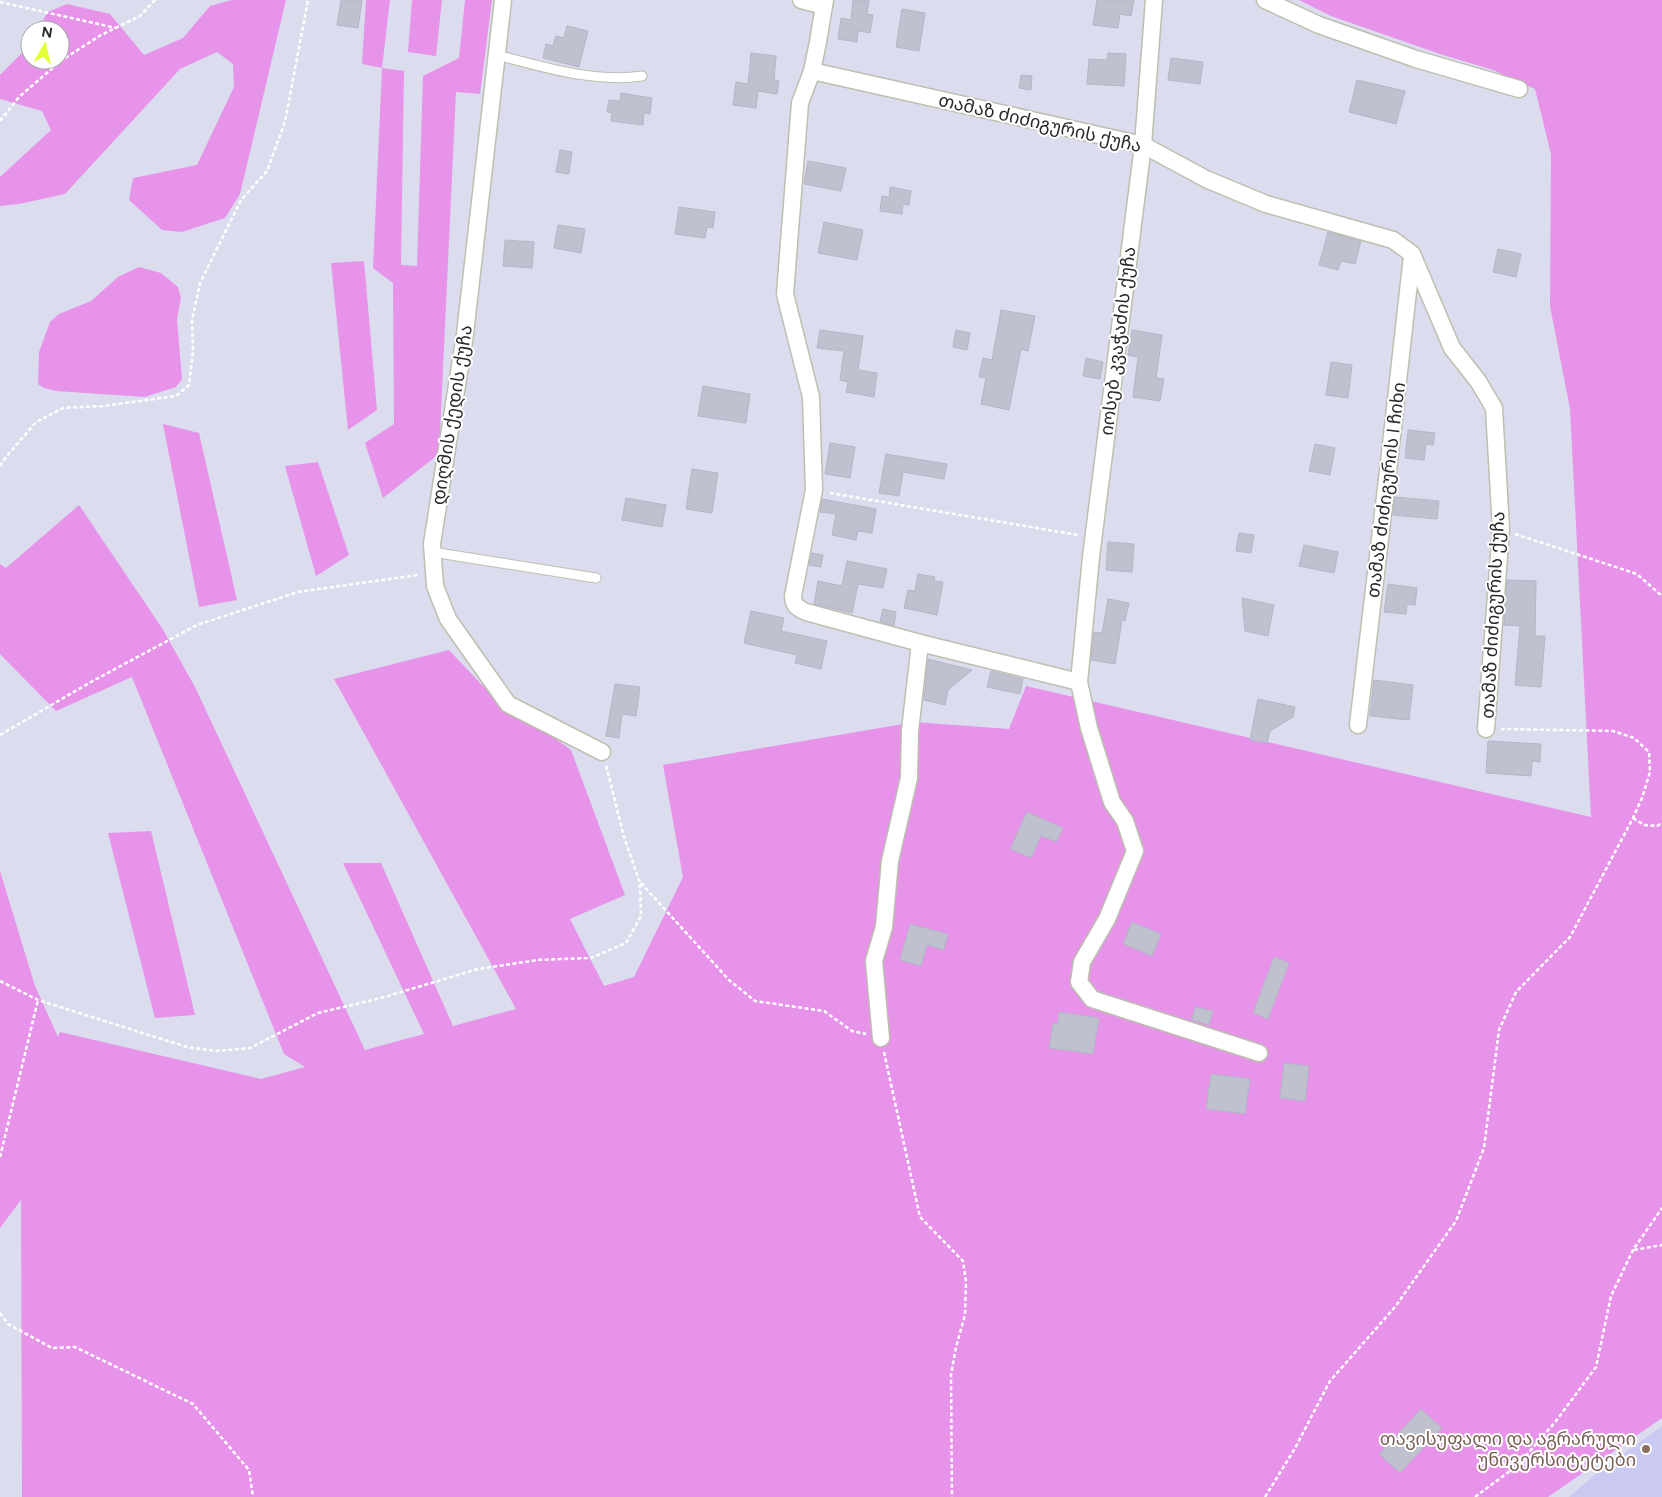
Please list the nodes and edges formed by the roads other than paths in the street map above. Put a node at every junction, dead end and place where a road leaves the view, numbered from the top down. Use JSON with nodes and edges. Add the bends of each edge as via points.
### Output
{"nodes":[{"id":1,"x":503,"y":0,"type":"edge"},
{"id":2,"x":801,"y":0,"type":"edge"},
{"id":3,"x":1154,"y":0,"type":"edge"},
{"id":4,"x":1265,"y":0,"type":"edge"},
{"id":5,"x":824,"y":3,"type":"edge"},
{"id":6,"x":497,"y":55,"type":"junction"},
{"id":7,"x":812,"y":71,"type":"junction"},
{"id":8,"x":642,"y":76,"type":"dead end"},
{"id":9,"x":1519,"y":89,"type":"dead end"},
{"id":10,"x":1143,"y":145,"type":"junction"},
{"id":11,"x":1412,"y":254,"type":"junction"},
{"id":12,"x":432,"y":552,"type":"junction"},
{"id":13,"x":596,"y":578,"type":"dead end"},
{"id":14,"x":920,"y":643,"type":"junction"},
{"id":15,"x":1079,"y":682,"type":"junction"},
{"id":16,"x":1358,"y":725,"type":"dead end"},
{"id":17,"x":1486,"y":729,"type":"road end"},
{"id":18,"x":602,"y":752,"type":"road end"},
{"id":19,"x":881,"y":1038,"type":"road end"},
{"id":20,"x":1259,"y":1053,"type":"dead end"}],
"edges":[{"from":1,"to":6,"type":"street","name":"დიღმის ქედის ქუჩა"},
{"from":2,"to":5,"type":"street"},
{"from":3,"to":10,"type":"street","name":"იოსებ კვაჭაძის ქუჩა"},
{"from":4,"to":9,"type":"street","via":[[1319,25],[1416,59]]},
{"from":5,"to":7,"type":"street"},
{"from":6,"to":8,"type":"lane","via":[[550,69],[605,77],[624,79]]},
{"from":6,"to":12,"type":"street","name":"დიღმის ქედის ქუჩა","via":[[465,334]]},
{"from":7,"to":10,"type":"street","name":"თამაზ ძიძიგურის ქუჩა"},
{"from":7,"to":14,"type":"street","via":[[800,103],[785,294],[811,397],[814,490],[793,602],[806,612]]},
{"from":10,"to":11,"type":"street","name":"თამაზ ძიძიგურის ქუჩა","via":[[1206,179],[1266,204],[1393,240]]},
{"from":10,"to":15,"type":"street","name":"იოსებ კვაჭაძის ქუჩა","via":[[1093,538]]},
{"from":11,"to":16,"type":"street","name":"თამაზ ძიძიგურის I ჩიხი"},
{"from":11,"to":17,"type":"street","name":"თამაზ ძიძიგურის ქუჩა","via":[[1452,348],[1494,408],[1501,529]]},
{"from":12,"to":13,"type":"lane"},
{"from":12,"to":18,"type":"street","name":"დიღმის ქედის ქუჩა","via":[[435,586],[448,620],[508,704]]},
{"from":14,"to":15,"type":"street"},
{"from":14,"to":19,"type":"street","via":[[910,731],[909,778],[890,861],[884,926],[874,961]]},
{"from":15,"to":20,"type":"street","name":"იოსებ კვაჭაძის ქუჩა","via":[[1112,802],[1125,820],[1135,851],[1107,919],[1082,962],[1079,982],[1092,999]]}]}
